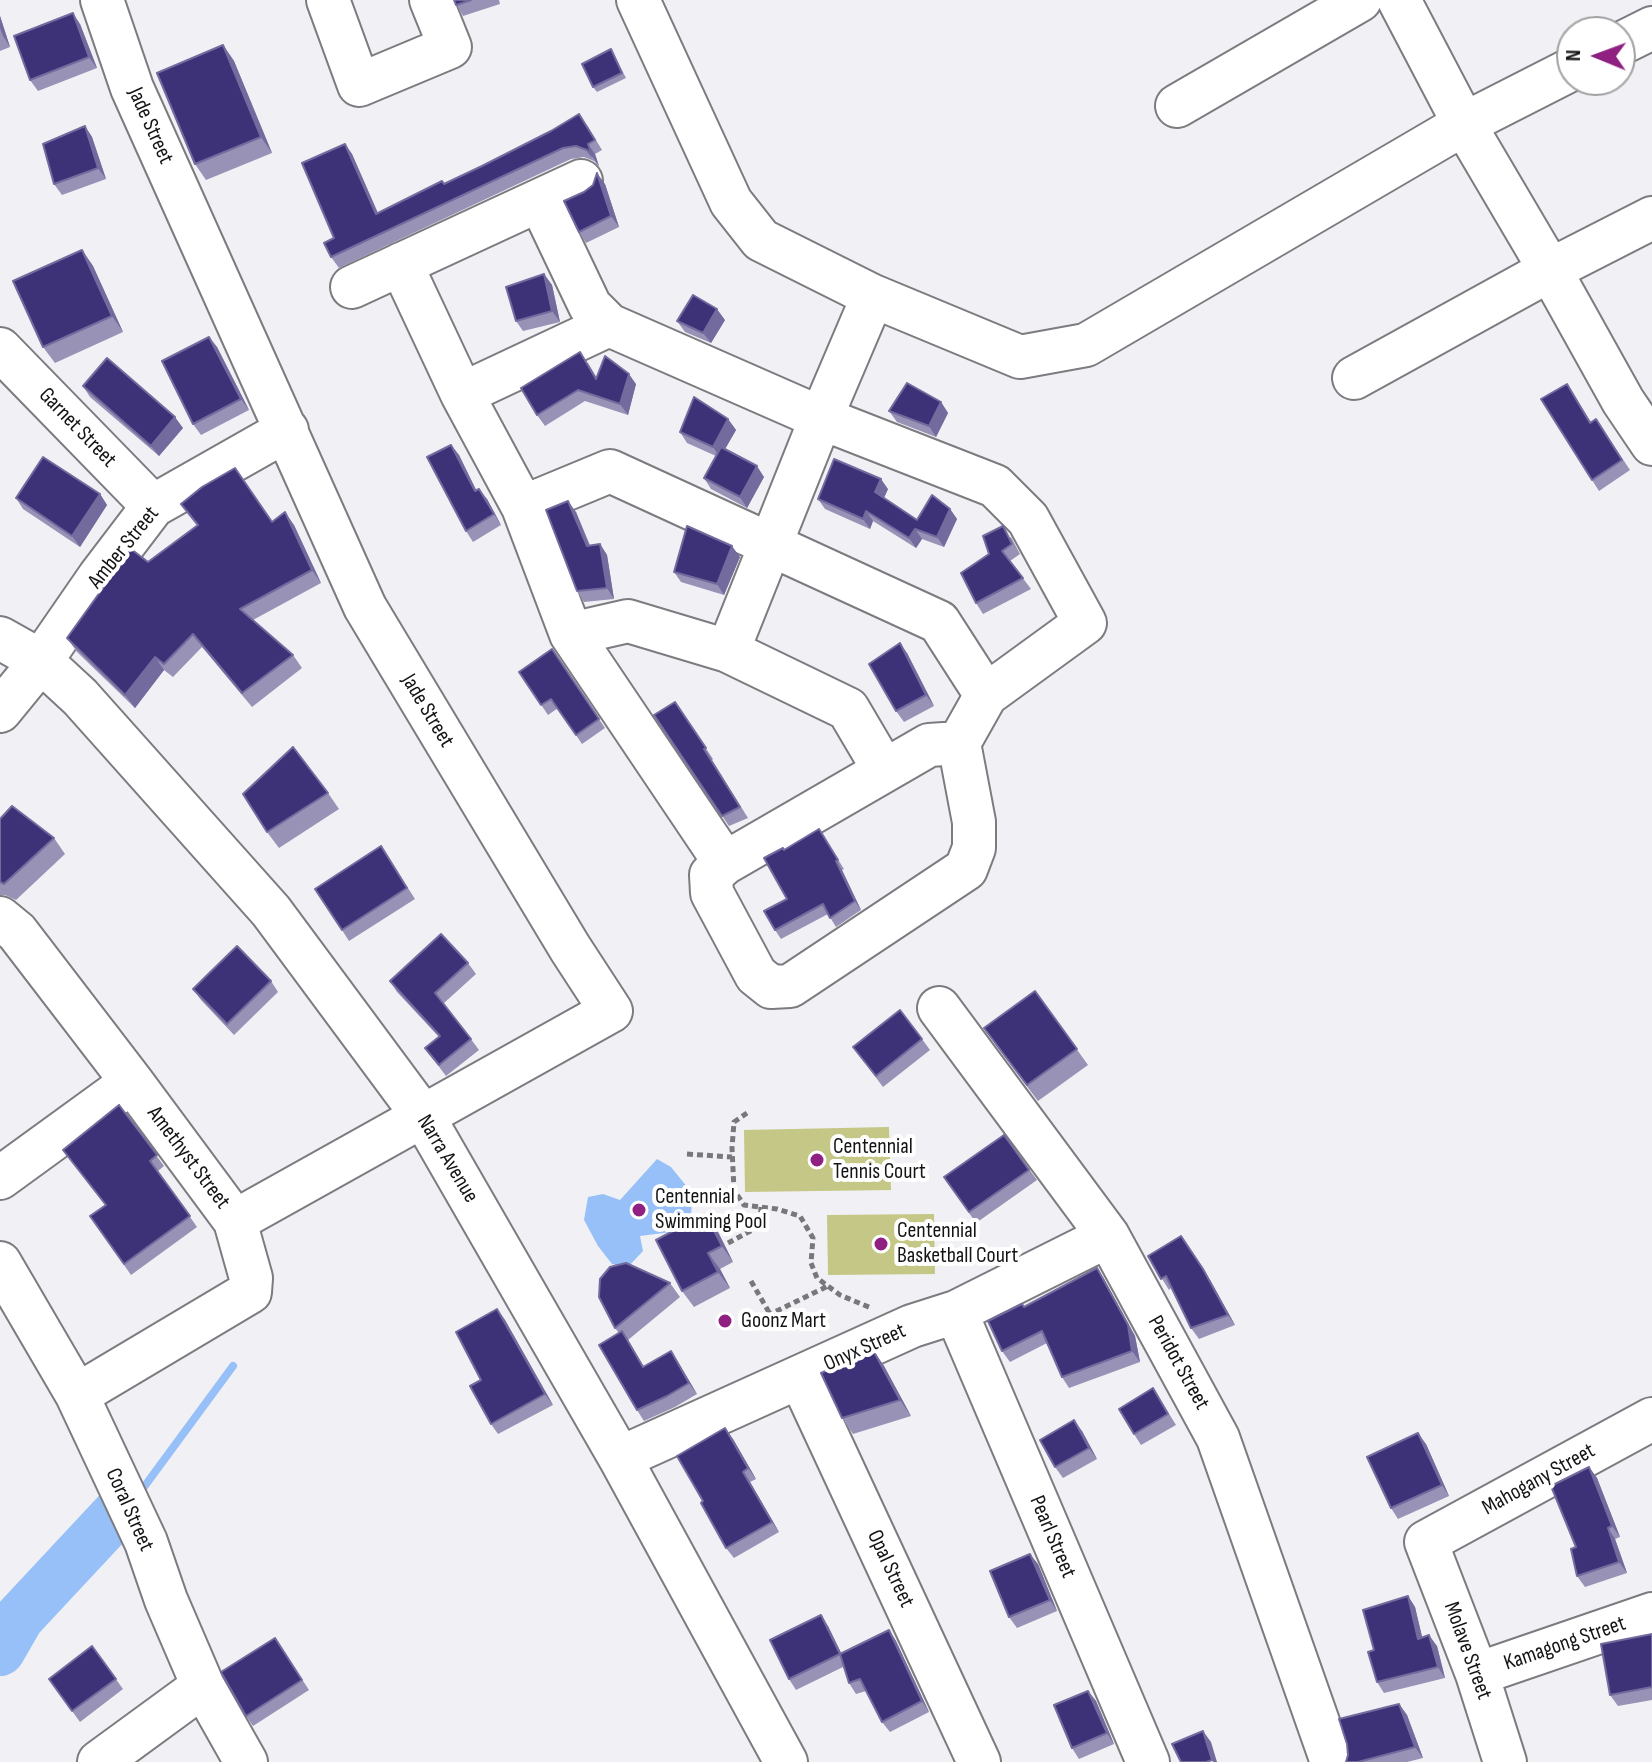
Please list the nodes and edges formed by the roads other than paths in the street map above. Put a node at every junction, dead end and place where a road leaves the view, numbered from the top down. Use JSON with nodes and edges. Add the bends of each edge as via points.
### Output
{"nodes":[{"id":1,"x":102,"y":0,"type":"edge"},
{"id":2,"x":328,"y":0,"type":"edge"},
{"id":3,"x":431,"y":0,"type":"edge"},
{"id":4,"x":638,"y":0,"type":"edge"},
{"id":5,"x":1360,"y":0,"type":"edge"},
{"id":6,"x":1399,"y":0,"type":"edge"},
{"id":7,"x":1556,"y":77,"type":"edge"},
{"id":8,"x":1177,"y":106,"type":"dead end"},
{"id":9,"x":1464,"y":124,"type":"junction"},
{"id":10,"x":581,"y":181,"type":"dead end"},
{"id":11,"x":540,"y":201,"type":"junction"},
{"id":12,"x":1652,"y":218,"type":"edge"},
{"id":13,"x":401,"y":264,"type":"junction"},
{"id":14,"x":1550,"y":270,"type":"junction"},
{"id":15,"x":352,"y":287,"type":"dead end"},
{"id":16,"x":873,"y":296,"type":"junction"},
{"id":17,"x":609,"y":325,"type":"junction"},
{"id":18,"x":0,"y":349,"type":"edge"},
{"id":19,"x":1354,"y":378,"type":"dead end"},
{"id":20,"x":462,"y":394,"type":"junction"},
{"id":21,"x":1637,"y":394,"type":"edge"},
{"id":22,"x":821,"y":418,"type":"junction"},
{"id":23,"x":287,"y":430,"type":"junction"},
{"id":24,"x":1652,"y":444,"type":"edge"},
{"id":25,"x":153,"y":506,"type":"junction"},
{"id":26,"x":523,"y":507,"type":"junction"},
{"id":27,"x":770,"y":544,"type":"junction"},
{"id":28,"x":571,"y":634,"type":"junction"},
{"id":29,"x":0,"y":638,"type":"edge"},
{"id":30,"x":728,"y":651,"type":"junction"},
{"id":31,"x":41,"y":661,"type":"junction"},
{"id":32,"x":986,"y":695,"type":"junction"},
{"id":33,"x":0,"y":711,"type":"edge"},
{"id":34,"x":959,"y":743,"type":"junction"},
{"id":35,"x":884,"y":770,"type":"junction"},
{"id":36,"x":725,"y":863,"type":"junction"},
{"id":37,"x":0,"y":918,"type":"edge"},
{"id":38,"x":939,"y":1008,"type":"dead end"},
{"id":39,"x":132,"y":1082,"type":"junction"},
{"id":40,"x":423,"y":1116,"type":"junction"},
{"id":41,"x":0,"y":1178,"type":"edge"},
{"id":42,"x":235,"y":1221,"type":"junction"},
{"id":43,"x":1108,"y":1236,"type":"junction"},
{"id":44,"x":0,"y":1263,"type":"edge"},
{"id":45,"x":956,"y":1312,"type":"junction"},
{"id":46,"x":800,"y":1377,"type":"junction"},
{"id":47,"x":77,"y":1395,"type":"junction"},
{"id":48,"x":1652,"y":1419,"type":"edge"},
{"id":49,"x":620,"y":1458,"type":"junction"},
{"id":50,"x":1426,"y":1542,"type":"joint"},
{"id":51,"x":1652,"y":1614,"type":"edge"},
{"id":52,"x":1477,"y":1674,"type":"junction"},
{"id":53,"x":203,"y":1686,"type":"junction"},
{"id":54,"x":99,"y":1762,"type":"edge"},
{"id":55,"x":246,"y":1762,"type":"edge"},
{"id":56,"x":786,"y":1762,"type":"edge"},
{"id":57,"x":979,"y":1762,"type":"edge"},
{"id":58,"x":1148,"y":1762,"type":"edge"},
{"id":59,"x":1332,"y":1762,"type":"edge"},
{"id":60,"x":1505,"y":1762,"type":"edge"}],
"edges":[{"from":1,"to":23,"type":"street","name":"Jade Street","via":[[132,88]]},
{"from":2,"to":3,"type":"street","via":[[359,85],[450,47]]},
{"from":4,"to":16,"type":"street","via":[[731,202],[761,240]]},
{"from":5,"to":8,"type":"street"},
{"from":6,"to":9,"type":"street"},
{"from":7,"to":9,"type":"street"},
{"from":9,"to":14,"type":"street"},
{"from":9,"to":16,"type":"street","via":[[1086,345],[1020,357]]},
{"from":10,"to":11,"type":"street"},
{"from":11,"to":13,"type":"street"},
{"from":11,"to":17,"type":"street","via":[[590,306]]},
{"from":12,"to":14,"type":"street"},
{"from":13,"to":15,"type":"street"},
{"from":13,"to":20,"type":"street"},
{"from":14,"to":19,"type":"street"},
{"from":14,"to":21,"type":"street"},
{"from":16,"to":22,"type":"street"},
{"from":17,"to":20,"type":"street"},
{"from":17,"to":22,"type":"street"},
{"from":18,"to":25,"type":"street","name":"Garnet Street"},
{"from":20,"to":26,"type":"street"},
{"from":21,"to":24,"type":"street"},
{"from":22,"to":27,"type":"street"},
{"from":22,"to":32,"type":"street","via":[[995,486],[1028,519],[1085,623]]},
{"from":23,"to":25,"type":"street","name":"Amber Street"},
{"from":23,"to":40,"type":"street","name":"Jade Street","via":[[365,607],[611,1011]]},
{"from":25,"to":31,"type":"street","name":"Amber Street"},
{"from":26,"to":27,"type":"street","via":[[610,471]]},
{"from":26,"to":28,"type":"street"},
{"from":27,"to":30,"type":"street"},
{"from":27,"to":32,"type":"street","via":[[939,622]]},
{"from":28,"to":30,"type":"street","via":[[628,621]]},
{"from":28,"to":36,"type":"street"},
{"from":29,"to":31,"type":"street","name":"Narra Avenue"},
{"from":30,"to":35,"type":"street","via":[[848,709]]},
{"from":31,"to":33,"type":"street","name":"Amber Street"},
{"from":31,"to":40,"type":"street","name":"Narra Avenue","via":[[80,697],[271,911]]},
{"from":32,"to":34,"type":"street"},
{"from":34,"to":35,"type":"street","via":[[929,745]]},
{"from":34,"to":36,"type":"street","via":[[974,822],[974,848],[966,869],[790,986],[771,987],[756,975],[712,893],[711,875]]},
{"from":35,"to":36,"type":"street"},
{"from":37,"to":39,"type":"street","name":"Amethyst Street","via":[[17,932]]},
{"from":38,"to":43,"type":"street","name":"Peridot Street"},
{"from":39,"to":41,"type":"street"},
{"from":39,"to":42,"type":"street","name":"Amethyst Street"},
{"from":40,"to":42,"type":"street","name":"Jade Street"},
{"from":40,"to":49,"type":"street","name":"Narra Avenue"},
{"from":42,"to":47,"type":"street","name":"Amethyst Street","via":[[250,1292]]},
{"from":43,"to":45,"type":"street","name":"Onyx Street"},
{"from":43,"to":59,"type":"street","name":"Peridot Street","via":[[1218,1438]]},
{"from":44,"to":47,"type":"street","name":"Coral Street"},
{"from":45,"to":46,"type":"street","name":"Onyx Street"},
{"from":45,"to":58,"type":"street","name":"Pearl Street"},
{"from":46,"to":49,"type":"street","name":"Onyx Street"},
{"from":46,"to":57,"type":"street","name":"Opal Street"},
{"from":47,"to":53,"type":"street","name":"Coral Street","via":[[146,1542]]},
{"from":48,"to":50,"type":"street","name":"Mahogany Street"},
{"from":49,"to":56,"type":"street","name":"Narra Avenue"},
{"from":50,"to":52,"type":"street","name":"Molave Street"},
{"from":51,"to":52,"type":"street","name":"Kamagong Street"},
{"from":52,"to":60,"type":"street","name":"Molave Street"},
{"from":53,"to":54,"type":"street"},
{"from":53,"to":55,"type":"street","name":"Coral Street"}]}
